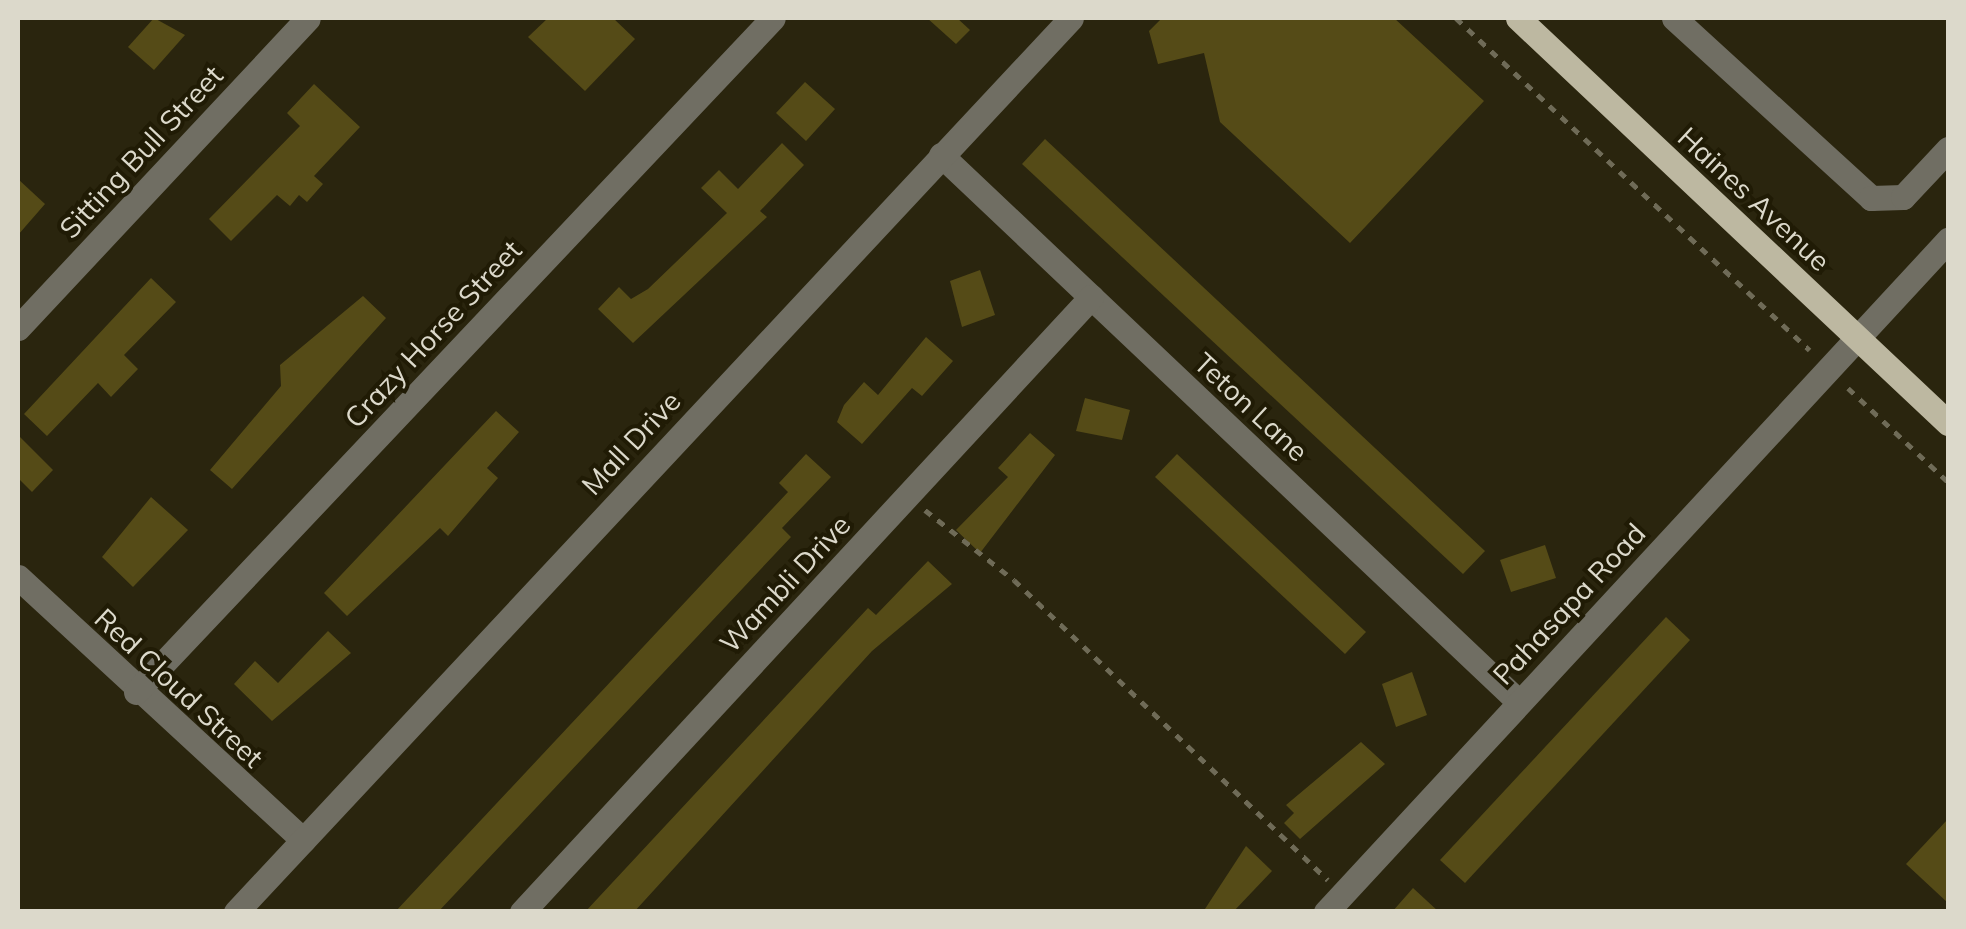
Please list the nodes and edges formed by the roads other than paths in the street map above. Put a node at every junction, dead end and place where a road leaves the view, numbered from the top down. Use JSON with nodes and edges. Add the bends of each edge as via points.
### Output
{"nodes":[{"id":1,"x":308,"y":18,"type":"edge"},
{"id":2,"x":773,"y":18,"type":"edge"},
{"id":3,"x":1071,"y":18,"type":"edge"},
{"id":4,"x":1518,"y":18,"type":"edge"},
{"id":5,"x":1674,"y":18,"type":"edge"},
{"id":6,"x":1948,"y":148,"type":"edge"},
{"id":7,"x":940,"y":156,"type":"junction"},
{"id":8,"x":1948,"y":240,"type":"edge"},
{"id":9,"x":1092,"y":297,"type":"junction"},
{"id":10,"x":18,"y":328,"type":"edge"},
{"id":11,"x":1858,"y":338,"type":"junction"},
{"id":12,"x":1948,"y":423,"type":"edge"},
{"id":13,"x":18,"y":577,"type":"edge"},
{"id":14,"x":136,"y":692,"type":"junction"},
{"id":15,"x":1519,"y":702,"type":"junction"},
{"id":16,"x":302,"y":840,"type":"junction"},
{"id":17,"x":1334,"y":902,"type":"edge"},
{"id":18,"x":236,"y":912,"type":"edge"},
{"id":19,"x":522,"y":912,"type":"edge"}],
"edges":[{"from":1,"to":10,"type":"street","name":"Sitting Bull Street"},
{"from":2,"to":14,"type":"street","name":"Crazy Horse Street"},
{"from":3,"to":7,"type":"street","name":"Mall Drive"},
{"from":4,"to":11,"type":"main road","name":"Haines Avenue"},
{"from":5,"to":6,"type":"street","via":[[1871,198],[1902,197]]},
{"from":7,"to":9,"type":"street","name":"Teton Lane"},
{"from":7,"to":16,"type":"street","name":"Mall Drive"},
{"from":8,"to":11,"type":"street","name":"Pahasapa Road"},
{"from":9,"to":15,"type":"street","name":"Teton Lane"},
{"from":9,"to":19,"type":"street","name":"Wambli Drive"},
{"from":11,"to":12,"type":"main road","name":"Haines Avenue"},
{"from":11,"to":15,"type":"street","name":"Pahasapa Road"},
{"from":13,"to":14,"type":"street","name":"Red Cloud Street"},
{"from":14,"to":16,"type":"street","name":"Red Cloud Street"},
{"from":15,"to":17,"type":"street","name":"Pahasapa Road"},
{"from":16,"to":18,"type":"street","name":"Mall Drive"}]}
